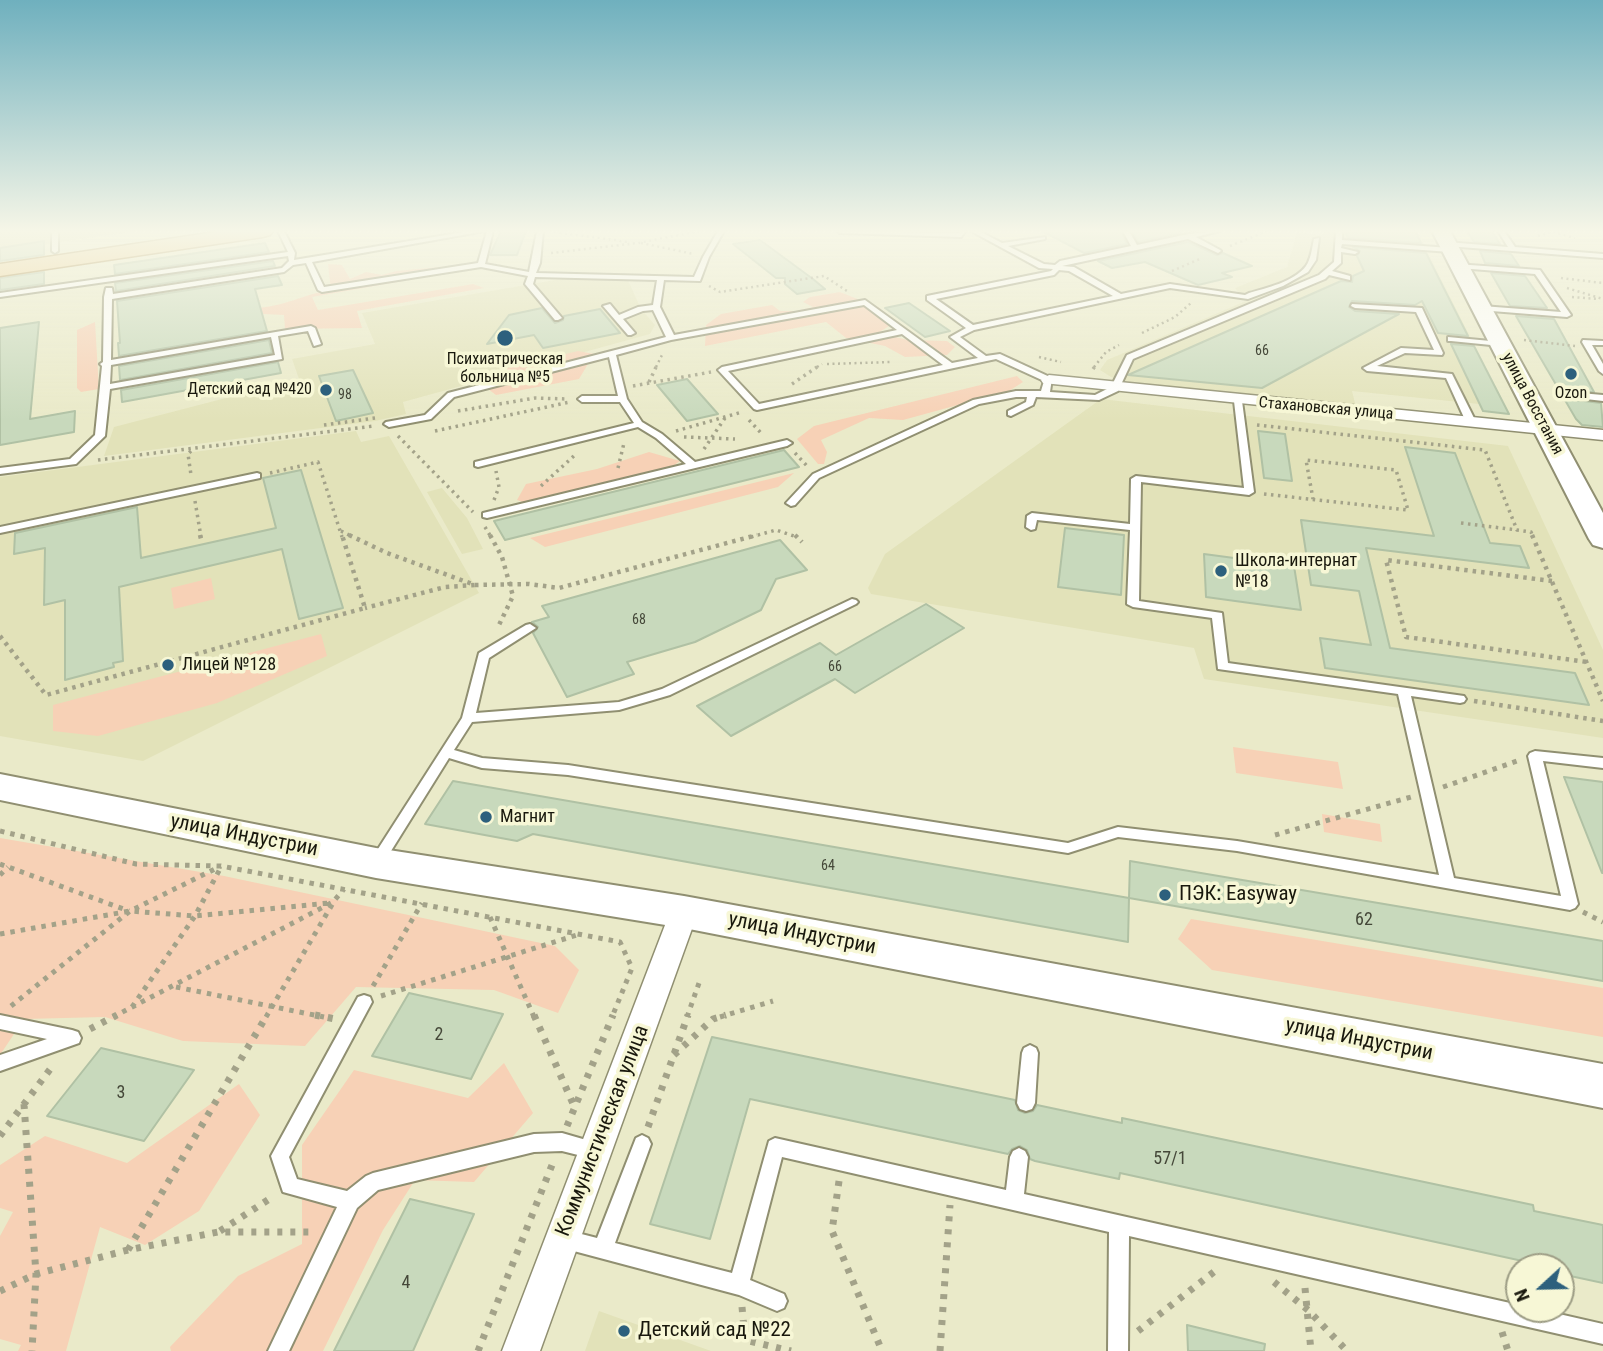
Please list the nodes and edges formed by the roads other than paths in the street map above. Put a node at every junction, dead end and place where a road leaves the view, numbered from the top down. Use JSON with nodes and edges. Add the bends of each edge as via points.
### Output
{"nodes":[{"id":1,"x":127,"y":294,"type":"edge"},
{"id":2,"x":537,"y":294,"type":"edge"},
{"id":3,"x":658,"y":294,"type":"edge"},
{"id":4,"x":950,"y":294,"type":"edge"},
{"id":5,"x":1116,"y":294,"type":"edge"},
{"id":6,"x":1129,"y":294,"type":"edge"},
{"id":7,"x":1225,"y":294,"type":"edge"},
{"id":8,"x":1256,"y":294,"type":"edge"},
{"id":9,"x":1281,"y":294,"type":"edge"},
{"id":10,"x":1292,"y":294,"type":"edge"},
{"id":11,"x":1474,"y":294,"type":"edge"},
{"id":12,"x":1552,"y":294,"type":"edge"},
{"id":13,"x":1119,"y":296,"type":"junction"},
{"id":14,"x":108,"y":297,"type":"joint"},
{"id":15,"x":1303,"y":298,"type":"dead end"},
{"id":16,"x":1262,"y":302,"type":"junction"},
{"id":17,"x":607,"y":306,"type":"dead end"},
{"id":18,"x":1355,"y":306,"type":"dead end"},
{"id":19,"x":656,"y":307,"type":"junction"},
{"id":20,"x":1279,"y":308,"type":"dead end"},
{"id":21,"x":1482,"y":308,"type":"junction"},
{"id":22,"x":1239,"y":311,"type":"junction"},
{"id":23,"x":558,"y":318,"type":"dead end"},
{"id":24,"x":618,"y":318,"type":"junction"},
{"id":25,"x":1256,"y":318,"type":"dead end"},
{"id":26,"x":1214,"y":322,"type":"junction"},
{"id":27,"x":972,"y":328,"type":"junction"},
{"id":28,"x":1231,"y":328,"type":"dead end"},
{"id":29,"x":904,"y":331,"type":"junction"},
{"id":30,"x":631,"y":332,"type":"dead end"},
{"id":31,"x":1189,"y":333,"type":"junction"},
{"id":32,"x":274,"y":334,"type":"junction"},
{"id":33,"x":671,"y":338,"type":"junction"},
{"id":34,"x":1205,"y":340,"type":"dead end"},
{"id":35,"x":1451,"y":340,"type":"dead end"},
{"id":36,"x":1603,"y":343,"type":"edge"},
{"id":37,"x":317,"y":344,"type":"dead end"},
{"id":38,"x":1501,"y":344,"type":"junction"},
{"id":39,"x":1439,"y":353,"type":"junction"},
{"id":40,"x":612,"y":354,"type":"junction"},
{"id":41,"x":984,"y":358,"type":"junction"},
{"id":42,"x":946,"y":363,"type":"junction"},
{"id":43,"x":104,"y":364,"type":"junction"},
{"id":44,"x":1603,"y":372,"type":"edge"},
{"id":45,"x":1449,"y":376,"type":"junction"},
{"id":46,"x":106,"y":387,"type":"junction"},
{"id":47,"x":1047,"y":387,"type":"junction"},
{"id":48,"x":1115,"y":389,"type":"junction"},
{"id":49,"x":1032,"y":393,"type":"junction"},
{"id":50,"x":1580,"y":396,"type":"dead end"},
{"id":51,"x":1603,"y":398,"type":"edge"},
{"id":52,"x":623,"y":399,"type":"junction"},
{"id":53,"x":582,"y":400,"type":"road end"},
{"id":54,"x":1238,"y":401,"type":"junction"},
{"id":55,"x":1011,"y":414,"type":"dead end"},
{"id":56,"x":1471,"y":422,"type":"junction"},
{"id":57,"x":389,"y":424,"type":"road end"},
{"id":58,"x":639,"y":424,"type":"junction"},
{"id":59,"x":1546,"y":430,"type":"junction"},
{"id":60,"x":1603,"y":435,"type":"edge"},
{"id":61,"x":787,"y":443,"type":"road end"},
{"id":62,"x":478,"y":464,"type":"dead end"},
{"id":63,"x":693,"y":465,"type":"junction"},
{"id":64,"x":0,"y":471,"type":"edge"},
{"id":65,"x":257,"y":476,"type":"road end"},
{"id":66,"x":791,"y":503,"type":"dead end"},
{"id":67,"x":487,"y":515,"type":"road end"},
{"id":68,"x":1031,"y":527,"type":"dead end"},
{"id":69,"x":1135,"y":528,"type":"junction"},
{"id":70,"x":0,"y":530,"type":"edge"},
{"id":71,"x":1603,"y":539,"type":"edge"},
{"id":72,"x":852,"y":602,"type":"dead end"},
{"id":73,"x":530,"y":628,"type":"dead end"},
{"id":74,"x":1403,"y":690,"type":"junction"},
{"id":75,"x":1460,"y":699,"type":"road end"},
{"id":76,"x":468,"y":718,"type":"junction"},
{"id":77,"x":445,"y":752,"type":"junction"},
{"id":78,"x":1603,"y":763,"type":"edge"},
{"id":79,"x":0,"y":787,"type":"edge"},
{"id":80,"x":376,"y":863,"type":"junction"},
{"id":81,"x":1448,"y":883,"type":"junction"},
{"id":82,"x":684,"y":912,"type":"junction"},
{"id":83,"x":364,"y":1002,"type":"road end"},
{"id":84,"x":0,"y":1022,"type":"edge"},
{"id":85,"x":1031,"y":1053,"type":"dead end"},
{"id":86,"x":0,"y":1063,"type":"edge"},
{"id":87,"x":1603,"y":1086,"type":"edge"},
{"id":88,"x":1026,"y":1102,"type":"dead end"},
{"id":89,"x":642,"y":1144,"type":"road end"},
{"id":90,"x":597,"y":1151,"type":"junction"},
{"id":91,"x":1019,"y":1157,"type":"dead end"},
{"id":92,"x":350,"y":1200,"type":"junction"},
{"id":93,"x":1014,"y":1201,"type":"junction"},
{"id":94,"x":1119,"y":1224,"type":"junction"},
{"id":95,"x":562,"y":1239,"type":"junction"},
{"id":96,"x":603,"y":1248,"type":"junction"},
{"id":97,"x":739,"y":1284,"type":"junction"},
{"id":98,"x":777,"y":1301,"type":"dead end"},
{"id":99,"x":1603,"y":1334,"type":"edge"},
{"id":100,"x":1118,"y":1349,"type":"edge"},
{"id":101,"x":278,"y":1351,"type":"edge"},
{"id":102,"x":521,"y":1351,"type":"edge"}],
"edges":[{"from":1,"to":14,"type":"lane"},
{"from":2,"to":23,"type":"lane"},
{"from":3,"to":19,"type":"lane"},
{"from":4,"to":27,"type":"lane","via":[[930,298]]},
{"from":5,"to":13,"type":"lane"},
{"from":6,"to":13,"type":"lane"},
{"from":7,"to":8,"type":"lane"},
{"from":9,"to":16,"type":"lane"},
{"from":10,"to":15,"type":"lane"},
{"from":11,"to":21,"type":"street","name":"улица Восстания"},
{"from":12,"to":21,"type":"lane","via":[[1567,315]]},
{"from":13,"to":27,"type":"lane"},
{"from":14,"to":43,"type":"lane"},
{"from":16,"to":20,"type":"lane"},
{"from":16,"to":22,"type":"lane"},
{"from":17,"to":24,"type":"lane"},
{"from":18,"to":39,"type":"lane","via":[[1419,310]]},
{"from":19,"to":24,"type":"lane"},
{"from":19,"to":33,"type":"lane"},
{"from":21,"to":38,"type":"street","name":"улица Восстания"},
{"from":22,"to":25,"type":"lane"},
{"from":22,"to":26,"type":"lane"},
{"from":24,"to":30,"type":"lane"},
{"from":26,"to":28,"type":"lane"},
{"from":26,"to":31,"type":"lane"},
{"from":27,"to":41,"type":"lane","via":[[954,337]]},
{"from":29,"to":33,"type":"lane","via":[[865,302]]},
{"from":29,"to":42,"type":"lane"},
{"from":29,"to":42,"type":"lane","via":[[722,370],[757,407]]},
{"from":31,"to":34,"type":"lane"},
{"from":31,"to":48,"type":"lane","via":[[1130,357]]},
{"from":32,"to":37,"type":"lane","via":[[312,328]]},
{"from":32,"to":43,"type":"lane"},
{"from":32,"to":46,"type":"lane","via":[[279,357]]},
{"from":33,"to":40,"type":"lane"},
{"from":35,"to":38,"type":"lane"},
{"from":36,"to":44,"type":"lane","via":[[1586,342]]},
{"from":38,"to":59,"type":"street","name":"улица Восстания"},
{"from":39,"to":45,"type":"lane"},
{"from":39,"to":45,"type":"lane","via":[[1404,349],[1367,368]]},
{"from":40,"to":52,"type":"lane"},
{"from":40,"to":57,"type":"lane","via":[[451,395],[428,417]]},
{"from":41,"to":42,"type":"lane"},
{"from":41,"to":47,"type":"lane","via":[[997,356]]},
{"from":43,"to":46,"type":"lane"},
{"from":45,"to":56,"type":"lane"},
{"from":46,"to":64,"type":"lane","via":[[100,436],[73,462]]},
{"from":47,"to":48,"type":"street","name":"Стахановская улица"},
{"from":47,"to":49,"type":"lane"},
{"from":48,"to":54,"type":"street","name":"Стахановская улица"},
{"from":49,"to":55,"type":"lane","via":[[1030,403]]},
{"from":49,"to":66,"type":"lane","via":[[976,402],[816,476]]},
{"from":50,"to":51,"type":"lane"},
{"from":52,"to":53,"type":"lane"},
{"from":52,"to":58,"type":"lane"},
{"from":54,"to":56,"type":"street","name":"Стахановская улица"},
{"from":54,"to":69,"type":"lane","via":[[1249,492],[1136,479]]},
{"from":56,"to":59,"type":"street","name":"Стахановская улица"},
{"from":58,"to":62,"type":"lane"},
{"from":58,"to":63,"type":"lane"},
{"from":59,"to":60,"type":"street","name":"Стахановская улица"},
{"from":59,"to":71,"type":"street","name":"улица Восстания"},
{"from":61,"to":63,"type":"lane"},
{"from":63,"to":67,"type":"lane"},
{"from":65,"to":70,"type":"lane"},
{"from":68,"to":69,"type":"lane","via":[[1032,516]]},
{"from":69,"to":74,"type":"lane","via":[[1133,604],[1219,615],[1222,666]]},
{"from":72,"to":76,"type":"lane","via":[[666,692],[619,706]]},
{"from":73,"to":76,"type":"lane","via":[[483,656]]},
{"from":74,"to":75,"type":"lane"},
{"from":74,"to":81,"type":"lane"},
{"from":76,"to":77,"type":"lane"},
{"from":77,"to":80,"type":"lane"},
{"from":77,"to":81,"type":"lane","via":[[482,764],[568,770],[1068,848],[1118,832],[1237,846]]},
{"from":78,"to":81,"type":"lane","via":[[1535,756],[1570,904]]},
{"from":79,"to":80,"type":"street","name":"улица Индустрии"},
{"from":80,"to":82,"type":"street","name":"улица Индустрии"},
{"from":82,"to":87,"type":"street","name":"улица Индустрии"},
{"from":82,"to":90,"type":"street","name":"Коммунистическая улица"},
{"from":83,"to":92,"type":"lane","via":[[280,1156],[290,1186]]},
{"from":84,"to":86,"type":"lane","via":[[73,1038]]},
{"from":85,"to":88,"type":"lane"},
{"from":89,"to":96,"type":"lane"},
{"from":90,"to":92,"type":"lane","via":[[562,1142],[534,1143],[373,1182]]},
{"from":90,"to":95,"type":"street","name":"Коммунистическая улица"},
{"from":91,"to":93,"type":"lane"},
{"from":92,"to":101,"type":"lane"},
{"from":93,"to":94,"type":"lane"},
{"from":93,"to":97,"type":"lane","via":[[775,1147]]},
{"from":94,"to":99,"type":"lane"},
{"from":94,"to":100,"type":"lane"},
{"from":95,"to":96,"type":"lane"},
{"from":95,"to":102,"type":"street","name":"Коммунистическая улица"},
{"from":96,"to":97,"type":"lane"},
{"from":97,"to":98,"type":"lane"}]}
